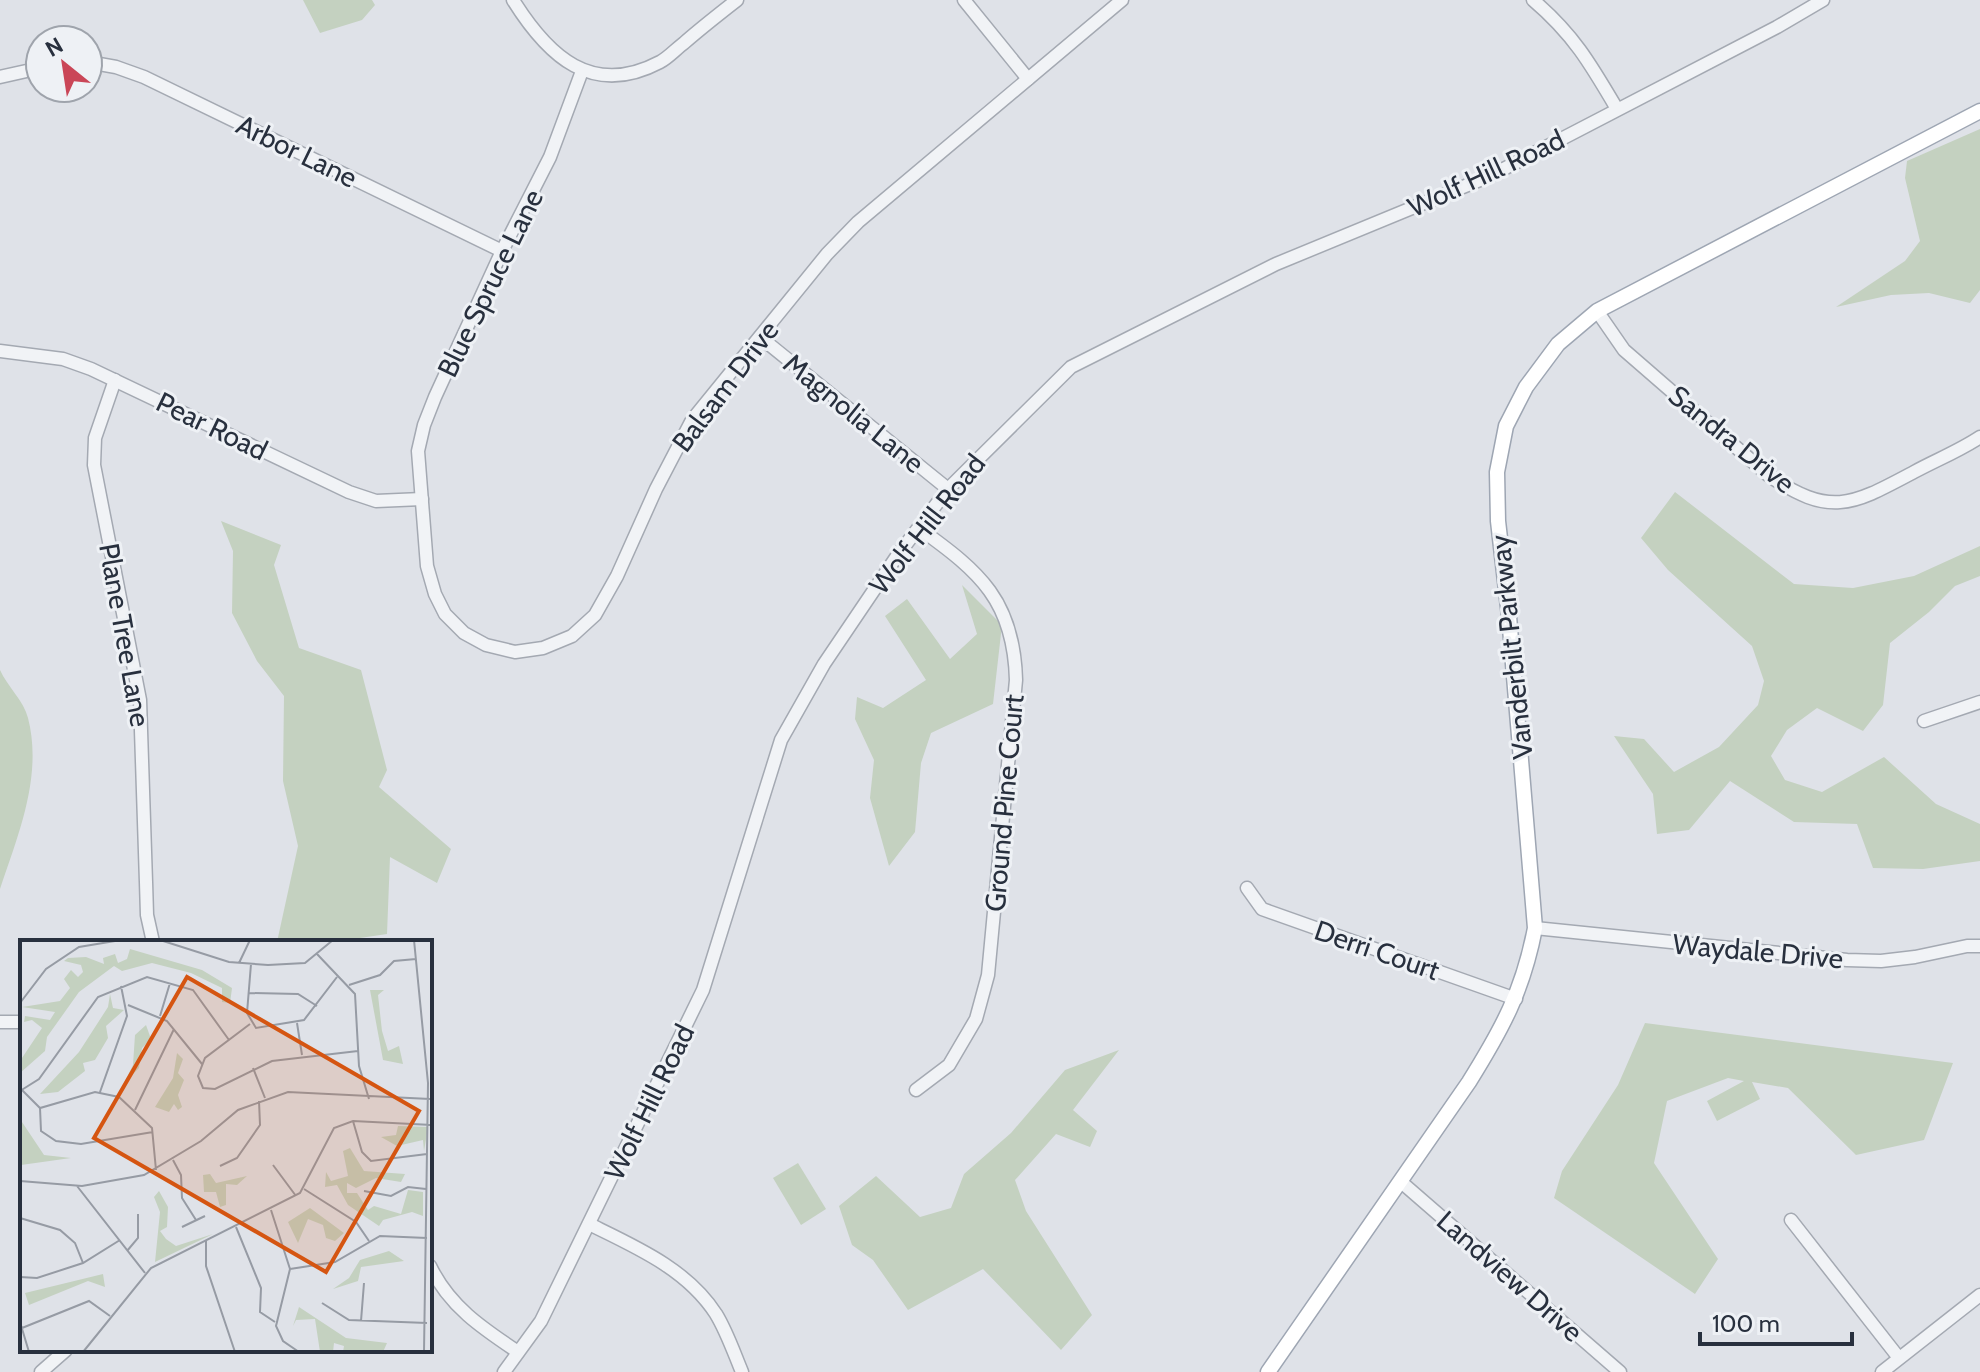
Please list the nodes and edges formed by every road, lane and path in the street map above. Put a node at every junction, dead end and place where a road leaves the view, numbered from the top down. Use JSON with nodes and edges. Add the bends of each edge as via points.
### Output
{"nodes":[{"id":1,"x":513,"y":0,"type":"edge"},
{"id":2,"x":737,"y":0,"type":"edge"},
{"id":3,"x":964,"y":0,"type":"edge"},
{"id":4,"x":1122,"y":0,"type":"edge"},
{"id":5,"x":1533,"y":0,"type":"edge"},
{"id":6,"x":1823,"y":0,"type":"edge"},
{"id":7,"x":104,"y":65,"type":"edge"},
{"id":8,"x":582,"y":71,"type":"junction"},
{"id":9,"x":24,"y":72,"type":"edge"},
{"id":10,"x":0,"y":77,"type":"edge"},
{"id":11,"x":1028,"y":79,"type":"junction"},
{"id":12,"x":1617,"y":109,"type":"junction"},
{"id":13,"x":1980,"y":111,"type":"edge"},
{"id":14,"x":502,"y":251,"type":"junction"},
{"id":15,"x":1597,"y":311,"type":"junction"},
{"id":16,"x":760,"y":337,"type":"junction"},
{"id":17,"x":0,"y":351,"type":"edge"},
{"id":18,"x":115,"y":380,"type":"junction"},
{"id":19,"x":1980,"y":437,"type":"edge"},
{"id":20,"x":948,"y":489,"type":"junction"},
{"id":21,"x":422,"y":499,"type":"junction"},
{"id":22,"x":920,"y":529,"type":"junction"},
{"id":23,"x":1980,"y":702,"type":"edge"},
{"id":24,"x":1924,"y":721,"type":"dead end"},
{"id":25,"x":1247,"y":888,"type":"dead end"},
{"id":26,"x":1535,"y":928,"type":"junction"},
{"id":27,"x":153,"y":940,"type":"edge"},
{"id":28,"x":1980,"y":946,"type":"edge"},
{"id":29,"x":1516,"y":999,"type":"junction"},
{"id":30,"x":916,"y":1090,"type":"dead end"},
{"id":31,"x":1400,"y":1181,"type":"junction"},
{"id":32,"x":1791,"y":1220,"type":"dead end"},
{"id":33,"x":589,"y":1224,"type":"junction"},
{"id":34,"x":432,"y":1271,"type":"edge"},
{"id":35,"x":1980,"y":1295,"type":"edge"},
{"id":36,"x":64,"y":1352,"type":"edge"},
{"id":37,"x":518,"y":1352,"type":"junction"},
{"id":38,"x":1899,"y":1358,"type":"junction"},
{"id":39,"x":41,"y":1372,"type":"edge"},
{"id":40,"x":504,"y":1372,"type":"edge"},
{"id":41,"x":742,"y":1372,"type":"edge"},
{"id":42,"x":1268,"y":1372,"type":"edge"},
{"id":43,"x":1620,"y":1372,"type":"edge"},
{"id":44,"x":1882,"y":1372,"type":"edge"}],
"edges":[{"from":1,"to":8,"type":"street","via":[[538,36]]},
{"from":2,"to":8,"type":"street","via":[[662,61],[632,74]]},
{"from":3,"to":11,"type":"street"},
{"from":4,"to":11,"type":"street","name":"Balsam Drive"},
{"from":5,"to":12,"type":"street","via":[[1583,51]]},
{"from":6,"to":12,"type":"street","name":"Wolf Hill Road"},
{"from":7,"to":14,"type":"street","name":"Arbor Lane","via":[[144,77]]},
{"from":8,"to":14,"type":"street","name":"Blue Spruce Lane","via":[[550,157]]},
{"from":9,"to":10,"type":"street"},
{"from":11,"to":16,"type":"street","name":"Balsam Drive","via":[[858,222]]},
{"from":12,"to":20,"type":"street","name":"Wolf Hill Road","via":[[1492,175],[1276,264],[1071,367]]},
{"from":13,"to":15,"type":"main road","name":"Vanderbilt Parkway"},
{"from":14,"to":21,"type":"street","name":"Blue Spruce Lane","via":[[424,425],[418,451]]},
{"from":15,"to":19,"type":"street","name":"Sandra Drive","via":[[1624,350],[1768,475],[1816,500],[1859,500]]},
{"from":15,"to":26,"type":"main road","name":"Vanderbilt Parkway","via":[[1558,344],[1526,387],[1506,426],[1497,472]]},
{"from":16,"to":20,"type":"street","name":"Magnolia Lane"},
{"from":16,"to":21,"type":"street","name":"Balsam Drive","via":[[692,420],[595,615],[572,636],[515,652],[464,633],[435,594],[427,566]]},
{"from":17,"to":18,"type":"street","name":"Pear Road","via":[[63,359]]},
{"from":18,"to":21,"type":"street","name":"Pear Road","via":[[349,492],[376,501]]},
{"from":18,"to":27,"type":"street","name":"Plane Tree Lane","via":[[95,438],[94,465],[140,700]]},
{"from":20,"to":22,"type":"street","name":"Wolf Hill Road"},
{"from":22,"to":30,"type":"street","name":"Ground Pine Court","via":[[992,592],[1015,649],[1016,680],[988,975],[976,1019],[949,1065]]},
{"from":22,"to":33,"type":"street","name":"Wolf Hill Road","via":[[824,664],[781,740],[703,990]]},
{"from":23,"to":24,"type":"street"},
{"from":25,"to":29,"type":"street","name":"Derri Court","via":[[1262,909]]},
{"from":26,"to":28,"type":"street","name":"Waydale Drive","via":[[1847,960]]},
{"from":26,"to":29,"type":"main road","name":"Vanderbilt Parkway"},
{"from":29,"to":31,"type":"main road","name":"Vanderbilt Parkway","via":[[1469,1082]]},
{"from":31,"to":42,"type":"main road","name":"Vanderbilt Parkway"},
{"from":31,"to":43,"type":"street","name":"Landview Drive"},
{"from":32,"to":38,"type":"street"},
{"from":33,"to":37,"type":"street","name":"Wolf Hill Road","via":[[541,1321]]},
{"from":33,"to":41,"type":"street","via":[[670,1267],[697,1290],[717,1316]]},
{"from":34,"to":37,"type":"street","via":[[458,1308]]},
{"from":35,"to":38,"type":"street"},
{"from":36,"to":39,"type":"street"},
{"from":37,"to":40,"type":"street","name":"Wolf Hill Road"},
{"from":38,"to":44,"type":"street"}]}
